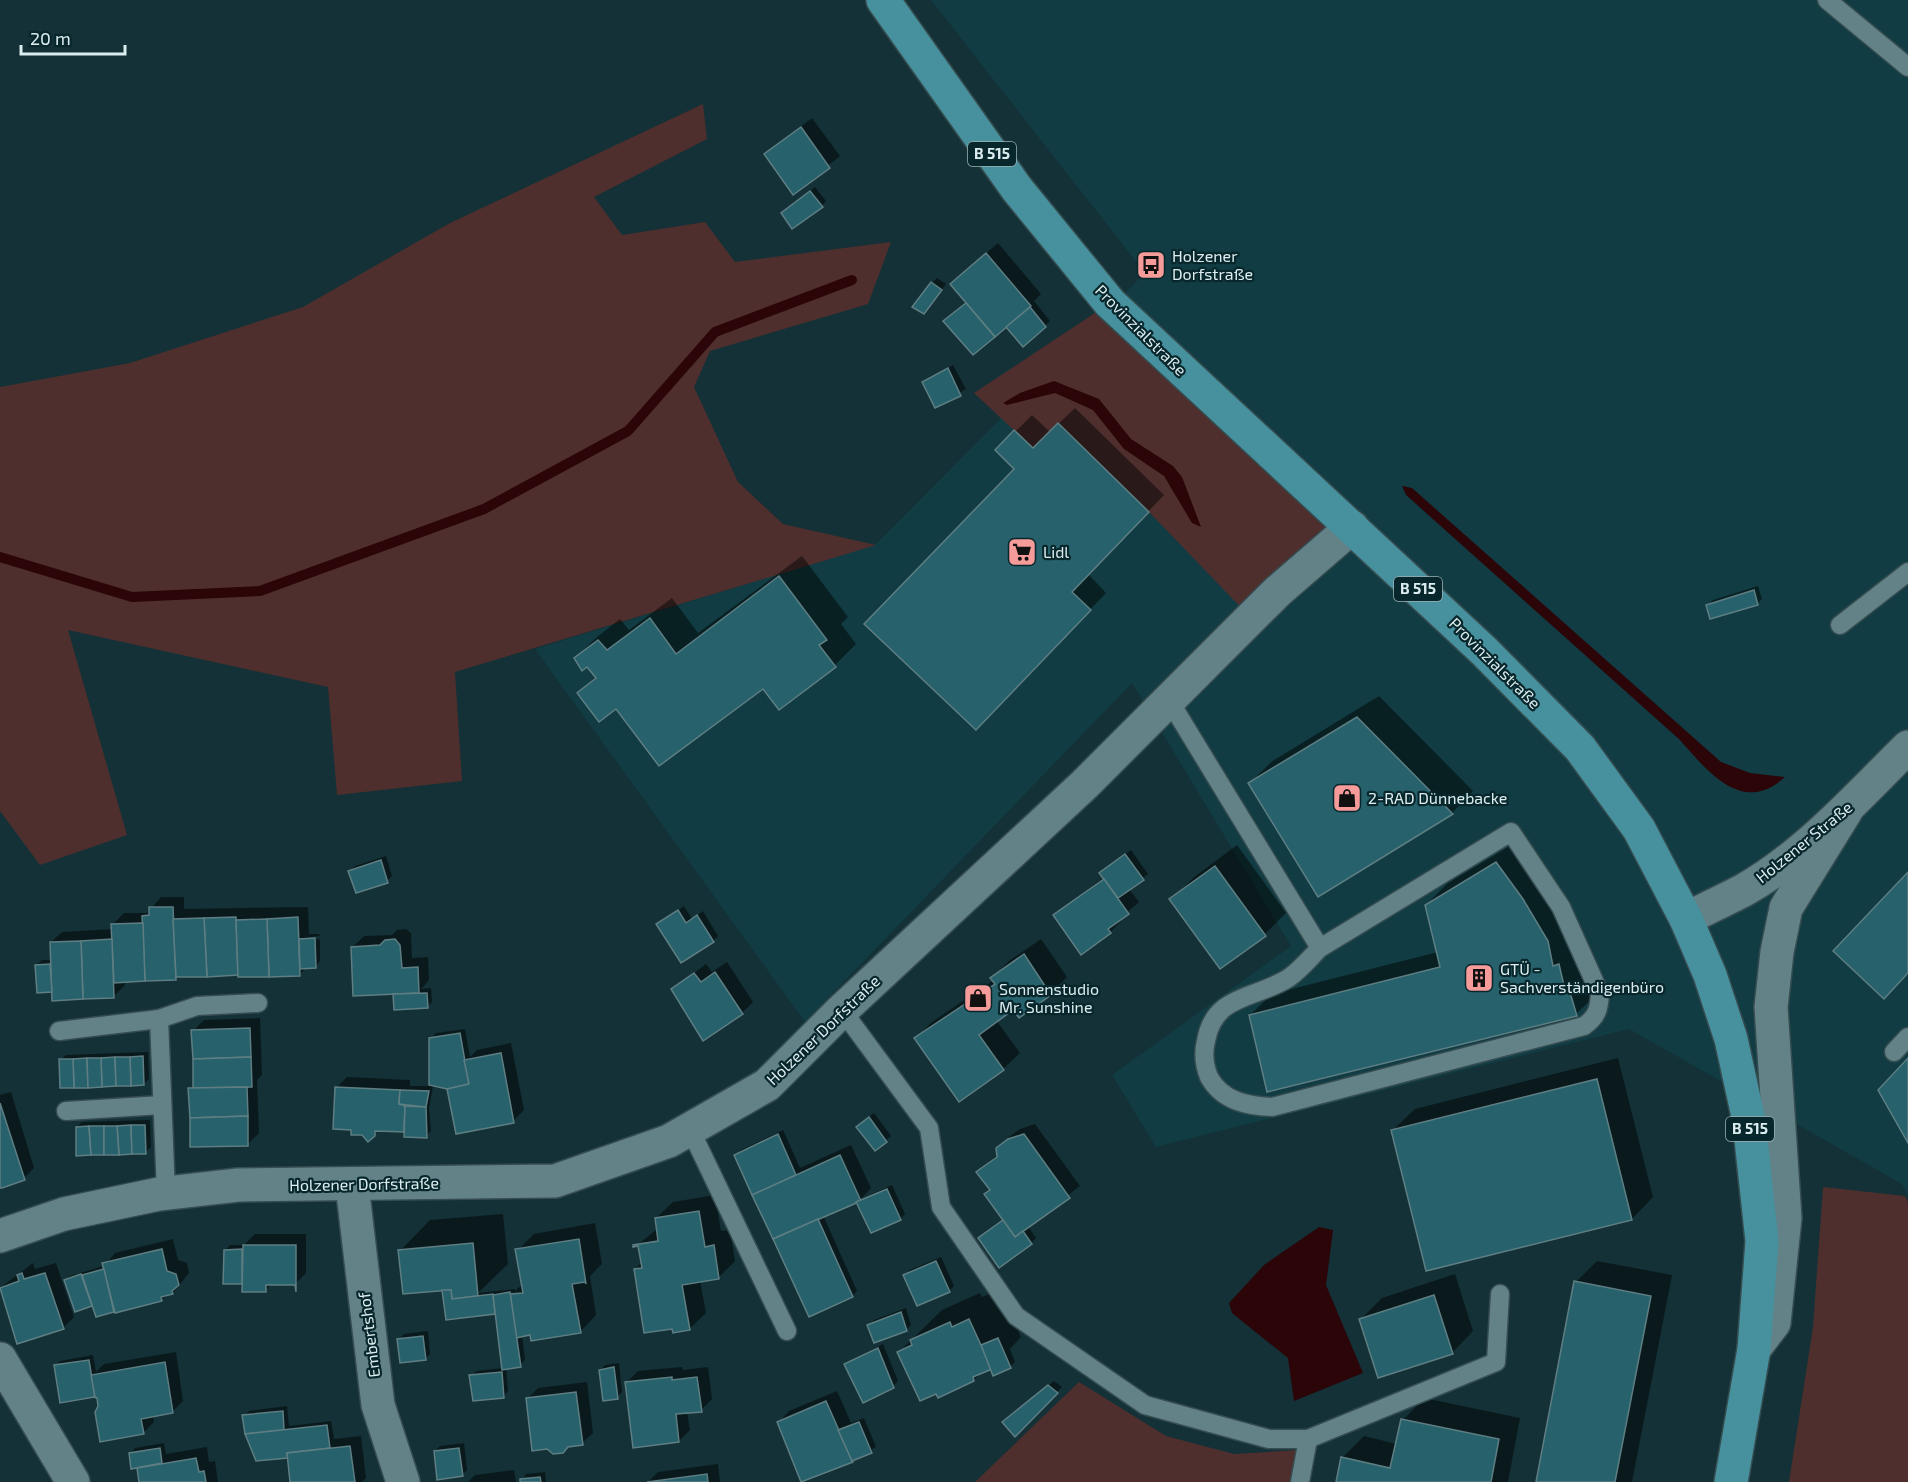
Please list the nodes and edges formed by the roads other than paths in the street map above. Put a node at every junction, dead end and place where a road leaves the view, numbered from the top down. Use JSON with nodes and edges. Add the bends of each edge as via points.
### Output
{"nodes":[{"id":1,"x":883,"y":0,"type":"edge"},
{"id":2,"x":1827,"y":0,"type":"edge"},
{"id":3,"x":1908,"y":67,"type":"edge"},
{"id":4,"x":1352,"y":527,"type":"junction"},
{"id":5,"x":1908,"y":572,"type":"edge"},
{"id":6,"x":1840,"y":625,"type":"dead end"},
{"id":7,"x":1169,"y":700,"type":"junction"},
{"id":8,"x":1908,"y":747,"type":"edge"},
{"id":9,"x":1846,"y":811,"type":"junction"},
{"id":10,"x":1686,"y":919,"type":"junction"},
{"id":11,"x":1320,"y":948,"type":"junction"},
{"id":12,"x":258,"y":1003,"type":"dead end"},
{"id":13,"x":842,"y":1010,"type":"junction"},
{"id":14,"x":159,"y":1018,"type":"junction"},
{"id":15,"x":59,"y":1031,"type":"dead end"},
{"id":16,"x":1908,"y":1037,"type":"edge"},
{"id":17,"x":1894,"y":1052,"type":"dead end"},
{"id":18,"x":162,"y":1105,"type":"junction"},
{"id":19,"x":66,"y":1111,"type":"dead end"},
{"id":20,"x":690,"y":1129,"type":"junction"},
{"id":21,"x":352,"y":1185,"type":"junction"},
{"id":22,"x":166,"y":1193,"type":"junction"},
{"id":23,"x":0,"y":1236,"type":"edge"},
{"id":24,"x":1500,"y":1294,"type":"dead end"},
{"id":25,"x":787,"y":1331,"type":"dead end"},
{"id":26,"x":1754,"y":1348,"type":"junction"},
{"id":27,"x":0,"y":1359,"type":"edge"},
{"id":28,"x":1308,"y":1440,"type":"junction"},
{"id":29,"x":73,"y":1482,"type":"edge"},
{"id":30,"x":403,"y":1482,"type":"edge"},
{"id":31,"x":1300,"y":1482,"type":"edge"},
{"id":32,"x":1731,"y":1482,"type":"edge"}],
"edges":[{"from":1,"to":4,"type":"main road","name":"Provinzialstraße","number":"B 515","via":[[1017,189],[1110,303]]},
{"from":2,"to":3,"type":"lane"},
{"from":4,"to":7,"type":"street","name":"Holzener Dorfstraße","via":[[1277,592]]},
{"from":4,"to":10,"type":"main road","name":"Provinzialstraße","number":"B 515","via":[[1580,748],[1639,829]]},
{"from":5,"to":6,"type":"lane"},
{"from":7,"to":11,"type":"lane"},
{"from":7,"to":13,"type":"street","name":"Holzener Dorfstraße","via":[[1085,784]]},
{"from":8,"to":9,"type":"street","name":"Holzener Straße"},
{"from":9,"to":10,"type":"street","name":"Holzener Straße","via":[[1746,889]]},
{"from":9,"to":26,"type":"street","name":"Provinzialstraße","via":[[1786,908],[1777,952],[1771,1007],[1785,1218],[1774,1323]]},
{"from":10,"to":26,"type":"main road","name":"Provinzialstraße","number":"B 515","via":[[1731,1039],[1749,1121],[1761,1241]]},
{"from":11,"to":11,"type":"lane","via":[[1511,832],[1561,907],[1600,994],[1599,1009],[1584,1026],[1272,1107],[1234,1101],[1218,1090],[1209,1076],[1204,1060],[1208,1027],[1218,1012],[1289,977]]},
{"from":12,"to":14,"type":"lane","via":[[197,1006]]},
{"from":13,"to":20,"type":"street","name":"Holzener Dorfstraße","via":[[767,1085]]},
{"from":13,"to":28,"type":"lane","via":[[929,1128],[941,1207],[1016,1316],[1145,1405],[1269,1440]]},
{"from":14,"to":15,"type":"lane"},
{"from":14,"to":18,"type":"lane"},
{"from":16,"to":17,"type":"lane"},
{"from":18,"to":19,"type":"lane"},
{"from":18,"to":22,"type":"lane"},
{"from":20,"to":21,"type":"street","name":"Holzener Dorfstraße","via":[[669,1141],[555,1180]]},
{"from":20,"to":25,"type":"lane"},
{"from":21,"to":22,"type":"street","name":"Holzener Dorfstraße","via":[[238,1185]]},
{"from":21,"to":30,"type":"street","name":"Embertshof","via":[[378,1405]]},
{"from":22,"to":23,"type":"street","name":"Holzener Dorfstraße","via":[[64,1214]]},
{"from":24,"to":28,"type":"lane","via":[[1496,1362]]},
{"from":26,"to":32,"type":"main road","name":"Provinzialstraße","number":"B 515"},
{"from":27,"to":29,"type":"street"},
{"from":28,"to":31,"type":"lane"}]}
